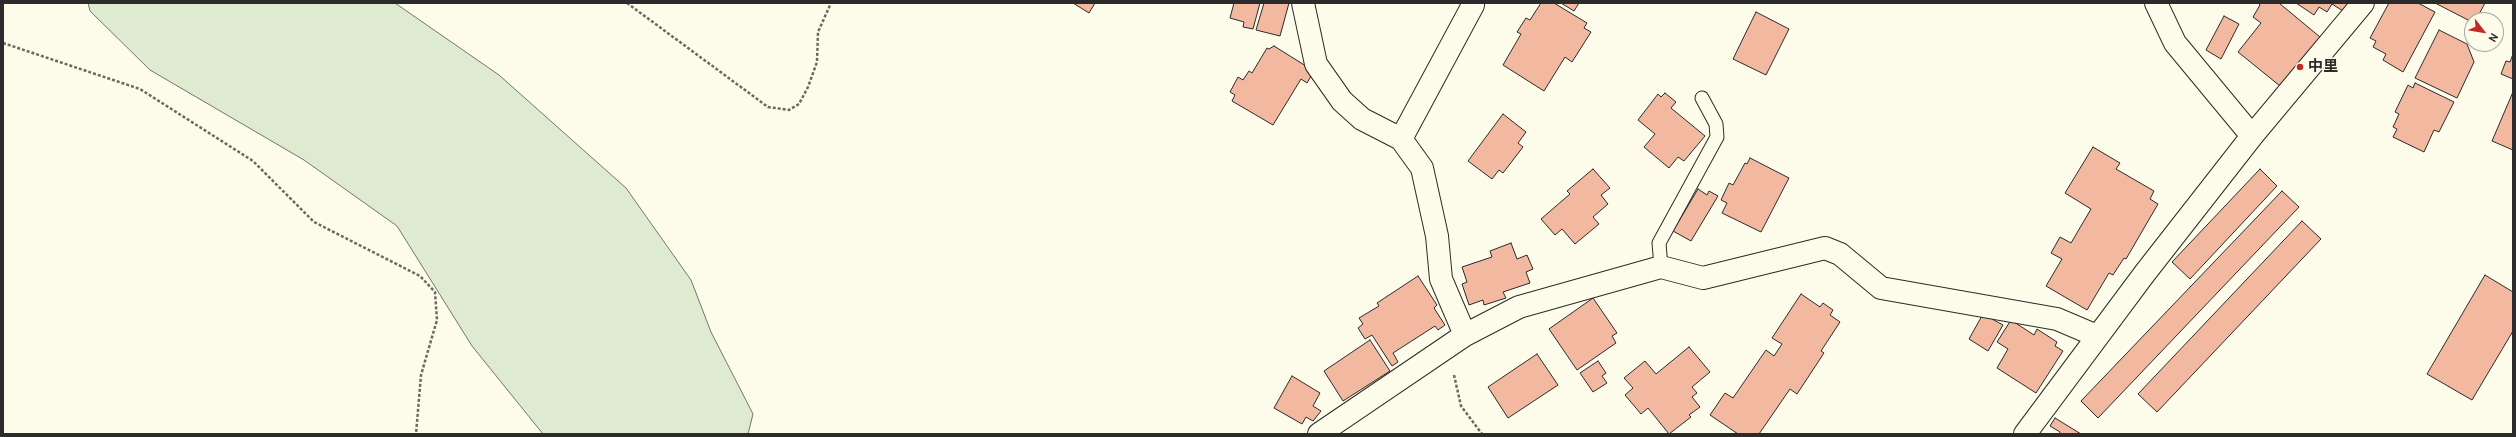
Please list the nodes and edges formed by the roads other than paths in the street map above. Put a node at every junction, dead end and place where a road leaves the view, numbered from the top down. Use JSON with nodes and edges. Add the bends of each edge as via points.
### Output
{"nodes":[{"id":1,"x":1302,"y":3,"type":"edge"},
{"id":2,"x":2156,"y":3,"type":"edge"},
{"id":3,"x":2363,"y":3,"type":"edge"},
{"id":4,"x":1473,"y":5,"type":"dead end"},
{"id":5,"x":1702,"y":98,"type":"dead end"},
{"id":6,"x":2252,"y":136,"type":"junction"},
{"id":7,"x":1401,"y":139,"type":"junction"},
{"id":8,"x":1661,"y":267,"type":"junction"},
{"id":9,"x":2097,"y":336,"type":"junction"},
{"id":10,"x":1456,"y":341,"type":"junction"},
{"id":11,"x":1319,"y":434,"type":"edge"},
{"id":12,"x":2025,"y":434,"type":"edge"}],
"edges":[{"from":1,"to":7,"type":"street","via":[[1316,64],[1342,101],[1362,119]]},
{"from":2,"to":6,"type":"street","via":[[2175,43]]},
{"from":3,"to":6,"type":"street"},
{"from":4,"to":7,"type":"street"},
{"from":5,"to":8,"type":"lane","via":[[1716,124],[1717,137],[1659,243]]},
{"from":6,"to":9,"type":"street"},
{"from":7,"to":10,"type":"street","via":[[1422,168],[1437,236],[1441,279]]},
{"from":8,"to":9,"type":"street","via":[[1703,278],[1825,248],[1840,254],[1881,288],[2057,319]]},
{"from":8,"to":10,"type":"street","via":[[1519,307]]},
{"from":9,"to":12,"type":"street"},
{"from":10,"to":11,"type":"street"}]}
